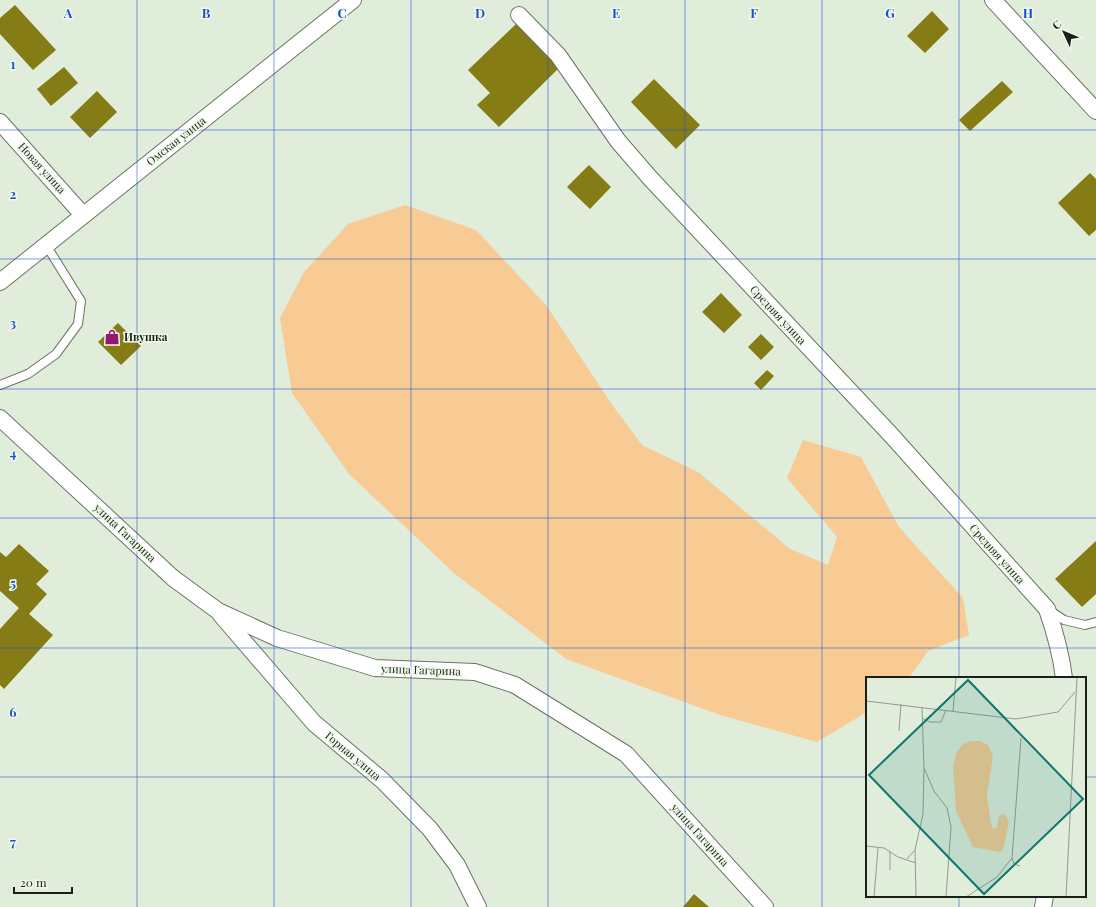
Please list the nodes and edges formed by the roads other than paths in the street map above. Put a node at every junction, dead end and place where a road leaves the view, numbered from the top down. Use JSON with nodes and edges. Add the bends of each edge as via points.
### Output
{"nodes":[{"id":1,"x":353,"y":0,"type":"edge"},
{"id":2,"x":993,"y":0,"type":"edge"},
{"id":3,"x":519,"y":15,"type":"dead end"},
{"id":4,"x":1096,"y":111,"type":"edge"},
{"id":5,"x":0,"y":122,"type":"edge"},
{"id":6,"x":83,"y":215,"type":"junction"},
{"id":7,"x":46,"y":245,"type":"junction"},
{"id":8,"x":0,"y":282,"type":"edge"},
{"id":9,"x":0,"y":385,"type":"edge"},
{"id":10,"x":0,"y":418,"type":"edge"},
{"id":11,"x":1047,"y":609,"type":"junction"},
{"id":12,"x":218,"y":611,"type":"junction"},
{"id":13,"x":1096,"y":622,"type":"edge"},
{"id":14,"x":1064,"y":677,"type":"edge"},
{"id":15,"x":1045,"y":897,"type":"edge"},
{"id":16,"x":478,"y":907,"type":"edge"},
{"id":17,"x":765,"y":907,"type":"edge"},
{"id":18,"x":1043,"y":907,"type":"edge"}],
"edges":[{"from":1,"to":6,"type":"street","name":"Омская улица"},
{"from":2,"to":4,"type":"street"},
{"from":3,"to":11,"type":"street","name":"Средняя улица","via":[[558,55],[618,141],[650,178],[892,436]]},
{"from":5,"to":6,"type":"street","name":"Новая улица"},
{"from":6,"to":7,"type":"street","name":"Омская улица"},
{"from":7,"to":8,"type":"street","name":"Омская улица"},
{"from":7,"to":9,"type":"lane","via":[[81,300],[78,324],[56,354],[28,374]]},
{"from":10,"to":12,"type":"street","name":"улица Гагарина","via":[[173,578]]},
{"from":11,"to":13,"type":"lane","via":[[1064,620],[1085,625]]},
{"from":11,"to":14,"type":"street","via":[[1055,632]]},
{"from":12,"to":16,"type":"street","name":"Горная улица","via":[[314,723],[382,780],[430,829],[457,865]]},
{"from":12,"to":17,"type":"street","name":"улица Гагарина","via":[[277,638],[375,668],[476,672],[515,685],[626,754]]},
{"from":15,"to":18,"type":"street"}]}
